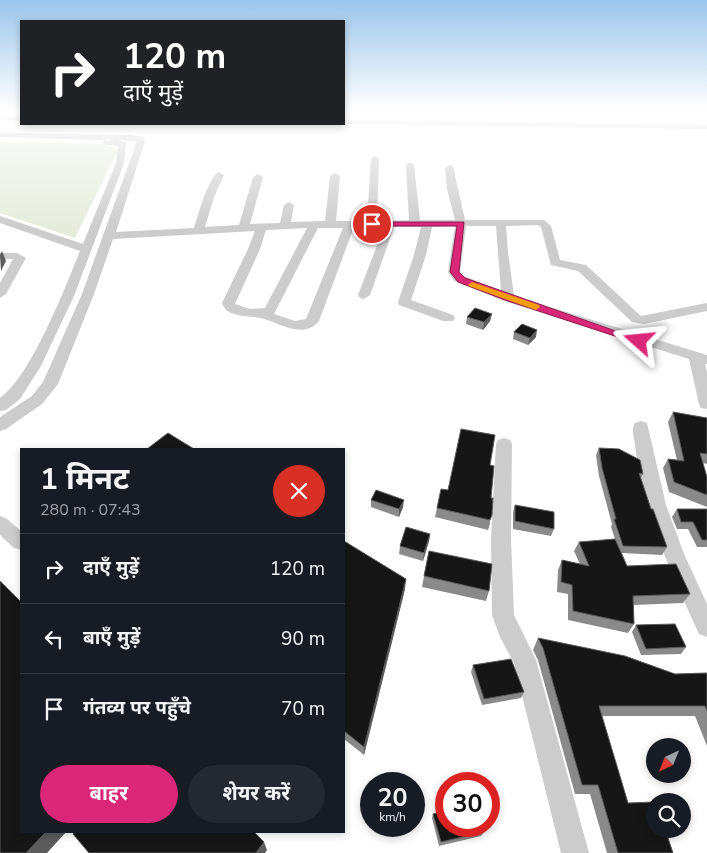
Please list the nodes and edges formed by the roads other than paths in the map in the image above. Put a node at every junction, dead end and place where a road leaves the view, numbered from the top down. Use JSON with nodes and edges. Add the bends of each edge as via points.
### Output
{"nodes":[{"id":1,"x":122,"y":149,"type":"edge"},
{"id":2,"x":139,"y":149,"type":"edge"},
{"id":3,"x":375,"y":159,"type":"dead end"},
{"id":4,"x":410,"y":165,"type":"dead end"},
{"id":5,"x":450,"y":168,"type":"dead end"},
{"id":6,"x":219,"y":176,"type":"dead end"},
{"id":7,"x":335,"y":176,"type":"dead end"},
{"id":8,"x":258,"y":177,"type":"dead end"},
{"id":9,"x":290,"y":205,"type":"dead end"},
{"id":10,"x":0,"y":219,"type":"edge"},
{"id":11,"x":501,"y":223,"type":"junction"},
{"id":12,"x":350,"y":224,"type":"junction"},
{"id":13,"x":372,"y":224,"type":"junction"},
{"id":14,"x":390,"y":224,"type":"junction"},
{"id":15,"x":421,"y":224,"type":"junction"},
{"id":16,"x":461,"y":224,"type":"junction"},
{"id":17,"x":286,"y":225,"type":"junction"},
{"id":18,"x":314,"y":225,"type":"junction"},
{"id":19,"x":330,"y":225,"type":"junction"},
{"id":20,"x":262,"y":226,"type":"junction"},
{"id":21,"x":244,"y":227,"type":"junction"},
{"id":22,"x":199,"y":230,"type":"junction"},
{"id":23,"x":108,"y":236,"type":"junction"},
{"id":24,"x":86,"y":249,"type":"junction"},
{"id":25,"x":0,"y":256,"type":"edge"},
{"id":26,"x":0,"y":294,"type":"edge"},
{"id":27,"x":364,"y":295,"type":"dead end"},
{"id":28,"x":508,"y":298,"type":"junction"},
{"id":29,"x":707,"y":307,"type":"edge"},
{"id":30,"x":264,"y":314,"type":"junction"},
{"id":31,"x":448,"y":318,"type":"dead end"},
{"id":32,"x":701,"y":359,"type":"edge"},
{"id":33,"x":707,"y":404,"type":"edge"},
{"id":34,"x":0,"y":406,"type":"edge"},
{"id":35,"x":0,"y":426,"type":"edge"},
{"id":36,"x":642,"y":427,"type":"dead end"},
{"id":37,"x":504,"y":444,"type":"dead end"},
{"id":38,"x":0,"y":524,"type":"edge"},
{"id":39,"x":20,"y":541,"type":"edge"},
{"id":40,"x":707,"y":627,"type":"edge"},
{"id":41,"x":575,"y":853,"type":"edge"}],
"edges":[{"from":1,"to":24,"type":"street","via":[[114,180]]},
{"from":2,"to":23,"type":"street"},
{"from":3,"to":13,"type":"street"},
{"from":4,"to":15,"type":"street"},
{"from":5,"to":16,"type":"street"},
{"from":6,"to":22,"type":"street"},
{"from":7,"to":19,"type":"street"},
{"from":8,"to":21,"type":"street"},
{"from":9,"to":17,"type":"street"},
{"from":10,"to":24,"type":"street"},
{"from":11,"to":16,"type":"street"},
{"from":11,"to":28,"type":"street"},
{"from":11,"to":29,"type":"street","via":[[545,224],[554,262],[582,268],[637,319]]},
{"from":12,"to":13,"type":"street"},
{"from":12,"to":19,"type":"street"},
{"from":12,"to":30,"type":"street","via":[[312,321],[300,325],[274,320]]},
{"from":13,"to":14,"type":"street"},
{"from":14,"to":15,"type":"street"},
{"from":14,"to":27,"type":"street"},
{"from":15,"to":16,"type":"street"},
{"from":15,"to":31,"type":"street","via":[[420,255],[404,302]]},
{"from":16,"to":28,"type":"street","via":[[455,275]]},
{"from":17,"to":18,"type":"street"},
{"from":17,"to":20,"type":"street"},
{"from":18,"to":19,"type":"street"},
{"from":18,"to":30,"type":"street","via":[[270,311]]},
{"from":20,"to":21,"type":"street"},
{"from":20,"to":30,"type":"street","via":[[228,303],[234,309]]},
{"from":21,"to":22,"type":"street"},
{"from":22,"to":23,"type":"street"},
{"from":23,"to":35,"type":"street","via":[[88,294],[50,384],[32,404]]},
{"from":24,"to":34,"type":"street","via":[[68,296],[34,366],[15,395]]},
{"from":25,"to":26,"type":"street","via":[[20,258]]},
{"from":28,"to":32,"type":"street"},
{"from":32,"to":33,"type":"street"},
{"from":36,"to":40,"type":"street","via":[[644,459],[661,525]]},
{"from":37,"to":41,"type":"street","via":[[503,615],[525,660]]},
{"from":38,"to":39,"type":"street"}]}
